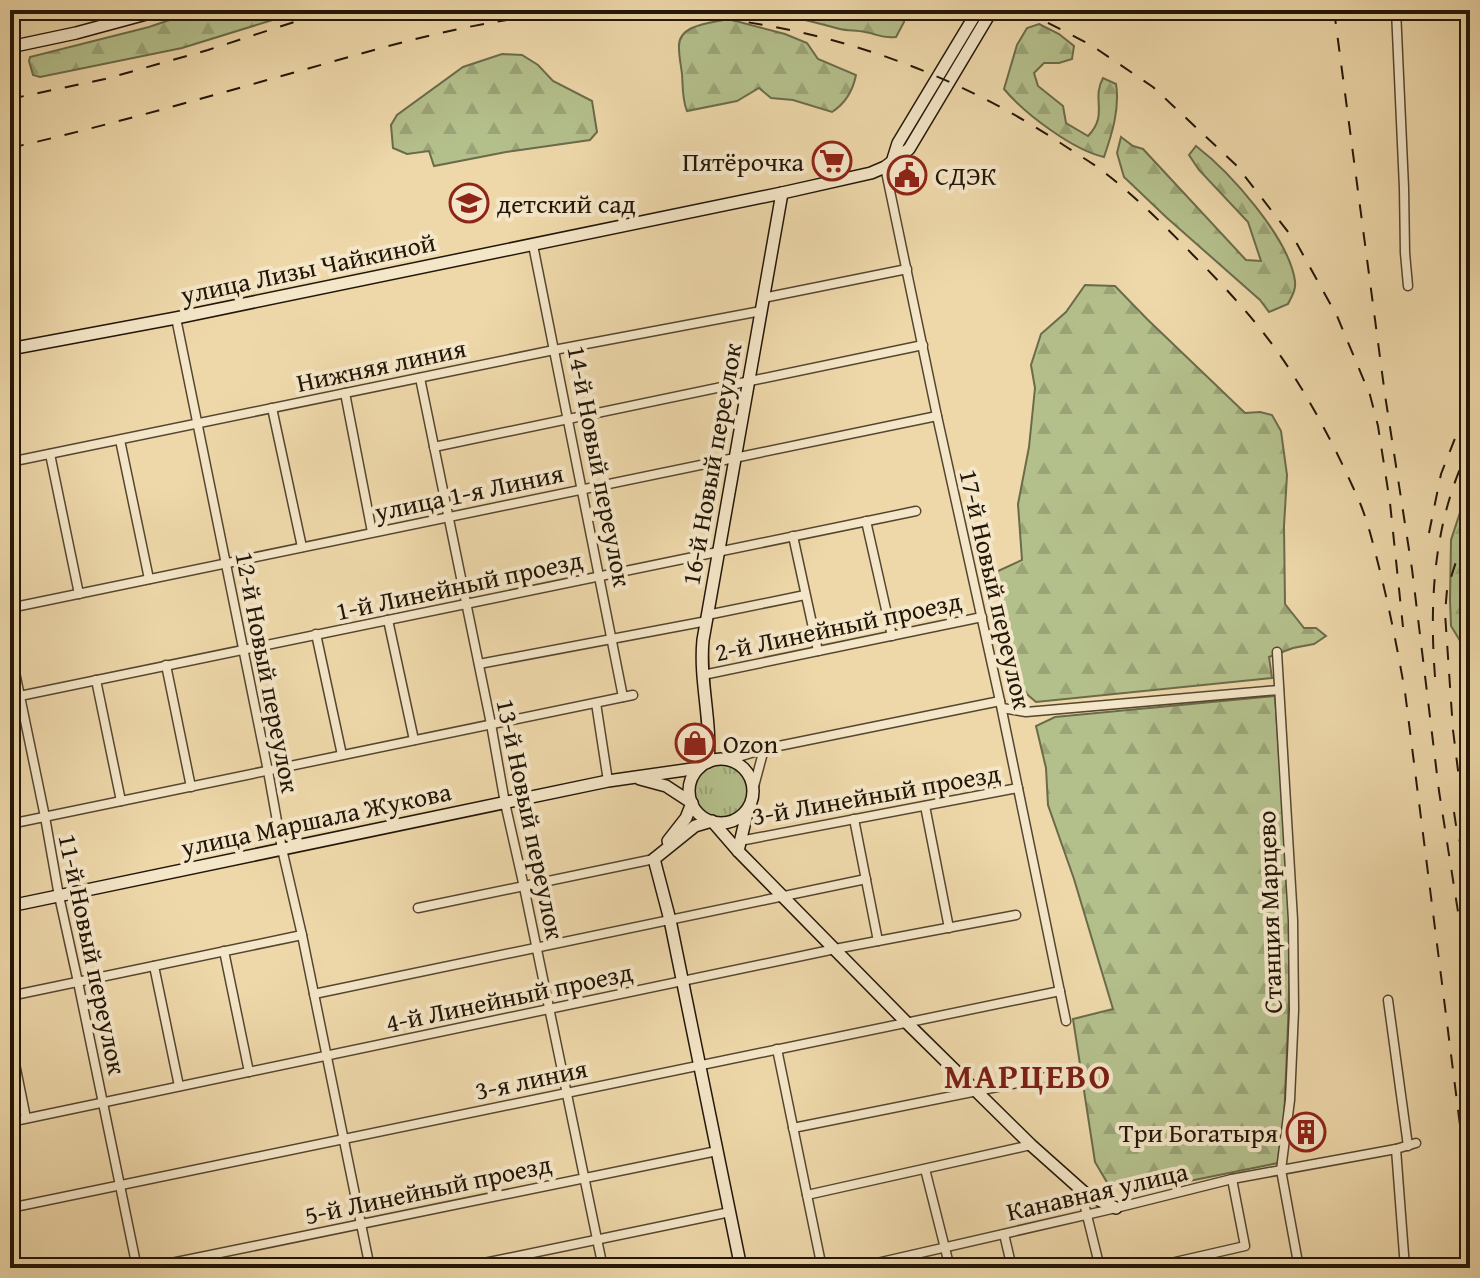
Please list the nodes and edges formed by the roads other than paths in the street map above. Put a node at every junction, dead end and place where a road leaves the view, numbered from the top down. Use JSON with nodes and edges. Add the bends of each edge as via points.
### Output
{"nodes":[{"id":1,"x":161,"y":10,"type":"edge"},
{"id":2,"x":978,"y":10,"type":"edge"},
{"id":3,"x":992,"y":10,"type":"edge"},
{"id":4,"x":1396,"y":10,"type":"edge"},
{"id":5,"x":10,"y":47,"type":"edge"},
{"id":6,"x":889,"y":164,"type":"junction"},
{"id":7,"x":782,"y":193,"type":"junction"},
{"id":8,"x":533,"y":245,"type":"junction"},
{"id":9,"x":907,"y":269,"type":"junction"},
{"id":10,"x":1408,"y":286,"type":"dead end"},
{"id":11,"x":763,"y":298,"type":"junction"},
{"id":12,"x":761,"y":311,"type":"junction"},
{"id":13,"x":176,"y":318,"type":"junction"},
{"id":14,"x":923,"y":345,"type":"junction"},
{"id":15,"x":10,"y":349,"type":"edge"},
{"id":16,"x":554,"y":350,"type":"junction"},
{"id":17,"x":420,"y":378,"type":"junction"},
{"id":18,"x":748,"y":382,"type":"junction"},
{"id":19,"x":345,"y":393,"type":"junction"},
{"id":20,"x":272,"y":408,"type":"junction"},
{"id":21,"x":937,"y":416,"type":"junction"},
{"id":22,"x":568,"y":419,"type":"junction"},
{"id":23,"x":197,"y":424,"type":"junction"},
{"id":24,"x":120,"y":440,"type":"junction"},
{"id":25,"x":434,"y":447,"type":"junction"},
{"id":26,"x":50,"y":454,"type":"junction"},
{"id":27,"x":735,"y":457,"type":"junction"},
{"id":28,"x":10,"y":462,"type":"edge"},
{"id":29,"x":582,"y":489,"type":"junction"},
{"id":30,"x":916,"y":511,"type":"dead end"},
{"id":31,"x":448,"y":517,"type":"junction"},
{"id":32,"x":866,"y":521,"type":"junction"},
{"id":33,"x":372,"y":532,"type":"junction"},
{"id":34,"x":793,"y":536,"type":"junction"},
{"id":35,"x":302,"y":547,"type":"junction"},
{"id":36,"x":717,"y":552,"type":"junction"},
{"id":37,"x":226,"y":563,"type":"junction"},
{"id":38,"x":599,"y":576,"type":"junction"},
{"id":39,"x":149,"y":579,"type":"junction"},
{"id":40,"x":79,"y":594,"type":"junction"},
{"id":41,"x":805,"y":595,"type":"junction"},
{"id":42,"x":466,"y":604,"type":"junction"},
{"id":43,"x":10,"y":608,"type":"edge"},
{"id":44,"x":982,"y":617,"type":"junction"},
{"id":45,"x":707,"y":618,"type":"junction"},
{"id":46,"x":388,"y":620,"type":"junction"},
{"id":47,"x":316,"y":634,"type":"junction"},
{"id":48,"x":892,"y":636,"type":"junction"},
{"id":49,"x":612,"y":639,"type":"junction"},
{"id":50,"x":10,"y":648,"type":"edge"},
{"id":51,"x":243,"y":650,"type":"junction"},
{"id":52,"x":818,"y":651,"type":"junction"},
{"id":53,"x":1277,"y":652,"type":"dead end"},
{"id":54,"x":479,"y":664,"type":"junction"},
{"id":55,"x":166,"y":665,"type":"junction"},
{"id":56,"x":703,"y":675,"type":"junction"},
{"id":57,"x":96,"y":680,"type":"junction"},
{"id":58,"x":1279,"y":690,"type":"junction"},
{"id":59,"x":15,"y":697,"type":"edge"},
{"id":60,"x":596,"y":703,"type":"junction"},
{"id":61,"x":1001,"y":705,"type":"junction"},
{"id":62,"x":491,"y":724,"type":"junction"},
{"id":63,"x":414,"y":740,"type":"junction"},
{"id":64,"x":710,"y":743,"type":"junction"},
{"id":65,"x":764,"y":749,"type":"junction"},
{"id":66,"x":342,"y":755,"type":"junction"},
{"id":67,"x":728,"y":760,"type":"junction"},
{"id":68,"x":704,"y":765,"type":"junction"},
{"id":69,"x":268,"y":771,"type":"junction"},
{"id":70,"x":632,"y":777,"type":"junction"},
{"id":71,"x":608,"y":781,"type":"junction"},
{"id":72,"x":191,"y":787,"type":"junction"},
{"id":73,"x":1018,"y":788,"type":"junction"},
{"id":74,"x":753,"y":790,"type":"junction"},
{"id":75,"x":121,"y":801,"type":"junction"},
{"id":76,"x":505,"y":803,"type":"junction"},
{"id":77,"x":692,"y":803,"type":"junction"},
{"id":78,"x":748,"y":806,"type":"junction"},
{"id":79,"x":925,"y":806,"type":"junction"},
{"id":80,"x":45,"y":817,"type":"junction"},
{"id":81,"x":854,"y":819,"type":"junction"},
{"id":82,"x":712,"y":821,"type":"junction"},
{"id":83,"x":10,"y":824,"type":"edge"},
{"id":84,"x":742,"y":836,"type":"junction"},
{"id":85,"x":282,"y":849,"type":"junction"},
{"id":86,"x":738,"y":851,"type":"junction"},
{"id":87,"x":654,"y":859,"type":"junction"},
{"id":88,"x":866,"y":879,"type":"junction"},
{"id":89,"x":524,"y":887,"type":"junction"},
{"id":90,"x":59,"y":896,"type":"junction"},
{"id":91,"x":783,"y":897,"type":"junction"},
{"id":92,"x":10,"y":906,"type":"edge"},
{"id":93,"x":418,"y":908,"type":"dead end"},
{"id":94,"x":1016,"y":915,"type":"dead end"},
{"id":95,"x":670,"y":920,"type":"junction"},
{"id":96,"x":949,"y":928,"type":"junction"},
{"id":97,"x":302,"y":935,"type":"junction"},
{"id":98,"x":878,"y":941,"type":"junction"},
{"id":99,"x":537,"y":947,"type":"junction"},
{"id":100,"x":835,"y":949,"type":"junction"},
{"id":101,"x":224,"y":951,"type":"junction"},
{"id":102,"x":154,"y":966,"type":"junction"},
{"id":103,"x":683,"y":981,"type":"junction"},
{"id":104,"x":78,"y":982,"type":"junction"},
{"id":105,"x":1060,"y":991,"type":"junction"},
{"id":106,"x":314,"y":994,"type":"junction"},
{"id":107,"x":10,"y":996,"type":"edge"},
{"id":108,"x":1388,"y":1000,"type":"dead end"},
{"id":109,"x":549,"y":1009,"type":"junction"},
{"id":110,"x":1066,"y":1021,"type":"dead end"},
{"id":111,"x":907,"y":1023,"type":"junction"},
{"id":112,"x":10,"y":1039,"type":"edge"},
{"id":113,"x":777,"y":1049,"type":"junction"},
{"id":114,"x":326,"y":1056,"type":"junction"},
{"id":115,"x":700,"y":1065,"type":"junction"},
{"id":116,"x":249,"y":1072,"type":"junction"},
{"id":117,"x":1057,"y":1075,"type":"dead end"},
{"id":118,"x":179,"y":1086,"type":"junction"},
{"id":119,"x":567,"y":1092,"type":"junction"},
{"id":120,"x":977,"y":1092,"type":"junction"},
{"id":121,"x":103,"y":1102,"type":"junction"},
{"id":122,"x":26,"y":1118,"type":"junction"},
{"id":123,"x":10,"y":1122,"type":"edge"},
{"id":124,"x":793,"y":1128,"type":"junction"},
{"id":125,"x":343,"y":1138,"type":"junction"},
{"id":126,"x":1031,"y":1145,"type":"junction"},
{"id":127,"x":1396,"y":1149,"type":"junction"},
{"id":128,"x":717,"y":1151,"type":"junction"},
{"id":129,"x":925,"y":1169,"type":"junction"},
{"id":130,"x":1281,"y":1170,"type":"junction"},
{"id":131,"x":584,"y":1178,"type":"junction"},
{"id":132,"x":1232,"y":1179,"type":"junction"},
{"id":133,"x":120,"y":1185,"type":"junction"},
{"id":134,"x":1081,"y":1190,"type":"junction"},
{"id":135,"x":807,"y":1195,"type":"junction"},
{"id":136,"x":10,"y":1208,"type":"edge"},
{"id":137,"x":1116,"y":1208,"type":"junction"},
{"id":138,"x":730,"y":1212,"type":"junction"},
{"id":139,"x":1087,"y":1215,"type":"junction"},
{"id":140,"x":361,"y":1223,"type":"junction"},
{"id":141,"x":1004,"y":1234,"type":"junction"},
{"id":142,"x":597,"y":1240,"type":"junction"},
{"id":143,"x":945,"y":1247,"type":"junction"},
{"id":144,"x":137,"y":1268,"type":"edge"},
{"id":145,"x":147,"y":1268,"type":"edge"},
{"id":146,"x":370,"y":1268,"type":"edge"},
{"id":147,"x":460,"y":1268,"type":"edge"},
{"id":148,"x":603,"y":1268,"type":"edge"},
{"id":149,"x":741,"y":1268,"type":"edge"},
{"id":150,"x":822,"y":1268,"type":"edge"},
{"id":151,"x":855,"y":1268,"type":"edge"},
{"id":152,"x":950,"y":1268,"type":"edge"},
{"id":153,"x":1012,"y":1268,"type":"edge"},
{"id":154,"x":1100,"y":1268,"type":"edge"},
{"id":155,"x":1149,"y":1268,"type":"edge"},
{"id":156,"x":1299,"y":1268,"type":"edge"},
{"id":157,"x":1405,"y":1268,"type":"edge"}],
"edges":[{"from":1,"to":5,"type":"main road"},
{"from":2,"to":6,"type":"main road"},
{"from":3,"to":6,"type":"main road","name":"улица Лизы Чайкиной","via":[[909,149]]},
{"from":4,"to":10,"type":"street"},
{"from":6,"to":7,"type":"main road","name":"улица Лизы Чайкиной","via":[[861,176]]},
{"from":6,"to":9,"type":"street","name":"17-й Новый переулок"},
{"from":7,"to":8,"type":"main road","name":"улица Лизы Чайкиной"},
{"from":7,"to":11,"type":"main road","name":"16-й Новый переулок"},
{"from":8,"to":13,"type":"main road","name":"улица Лизы Чайкиной"},
{"from":8,"to":16,"type":"street","name":"14-й Новый переулок"},
{"from":9,"to":11,"type":"street"},
{"from":9,"to":14,"type":"street","name":"17-й Новый переулок"},
{"from":11,"to":12,"type":"main road","name":"16-й Новый переулок"},
{"from":12,"to":16,"type":"street","name":"Нижняя линия"},
{"from":12,"to":18,"type":"main road","name":"16-й Новый переулок"},
{"from":13,"to":15,"type":"main road","name":"улица Лизы Чайкиной"},
{"from":13,"to":23,"type":"street","name":"12-й Новый переулок"},
{"from":14,"to":18,"type":"street"},
{"from":14,"to":21,"type":"street","name":"17-й Новый переулок"},
{"from":16,"to":17,"type":"street","name":"Нижняя линия"},
{"from":16,"to":22,"type":"street","name":"14-й Новый переулок"},
{"from":17,"to":19,"type":"street","name":"Нижняя линия"},
{"from":17,"to":25,"type":"street","name":"13-й Новый переулок"},
{"from":18,"to":22,"type":"street"},
{"from":18,"to":27,"type":"main road","name":"16-й Новый переулок"},
{"from":19,"to":20,"type":"street","name":"Нижняя линия"},
{"from":19,"to":33,"type":"street"},
{"from":20,"to":23,"type":"street","name":"Нижняя линия"},
{"from":20,"to":35,"type":"street"},
{"from":21,"to":27,"type":"street","name":"улица 1-я Линия"},
{"from":21,"to":44,"type":"street","name":"17-й Новый переулок"},
{"from":22,"to":25,"type":"street"},
{"from":22,"to":29,"type":"street","name":"14-й Новый переулок"},
{"from":23,"to":24,"type":"street","name":"Нижняя линия"},
{"from":23,"to":37,"type":"street","name":"12-й Новый переулок"},
{"from":24,"to":26,"type":"street","name":"Нижняя линия"},
{"from":24,"to":39,"type":"street"},
{"from":25,"to":31,"type":"street","name":"13-й Новый переулок"},
{"from":26,"to":28,"type":"street","name":"Нижняя линия"},
{"from":26,"to":40,"type":"street"},
{"from":27,"to":29,"type":"street","name":"улица 1-я Линия"},
{"from":27,"to":36,"type":"main road","name":"16-й Новый переулок"},
{"from":29,"to":31,"type":"street","name":"улица 1-я Линия"},
{"from":29,"to":38,"type":"street","name":"14-й Новый переулок"},
{"from":30,"to":32,"type":"street","name":"1-й Линейный проезд"},
{"from":31,"to":33,"type":"street","name":"улица 1-я Линия"},
{"from":31,"to":42,"type":"street","name":"13-й Новый переулок"},
{"from":32,"to":34,"type":"street","name":"1-й Линейный проезд"},
{"from":32,"to":48,"type":"street"},
{"from":33,"to":35,"type":"street","name":"улица 1-я Линия"},
{"from":34,"to":36,"type":"street","name":"1-й Линейный проезд"},
{"from":34,"to":41,"type":"street"},
{"from":35,"to":37,"type":"street","name":"улица 1-я Линия"},
{"from":36,"to":38,"type":"street","name":"1-й Линейный проезд"},
{"from":36,"to":45,"type":"main road","name":"16-й Новый переулок"},
{"from":37,"to":39,"type":"street","name":"улица 1-я Линия"},
{"from":37,"to":51,"type":"street","name":"12-й Новый переулок"},
{"from":38,"to":42,"type":"street","name":"1-й Линейный проезд"},
{"from":38,"to":49,"type":"street","name":"14-й Новый переулок"},
{"from":39,"to":40,"type":"street","name":"улица 1-я Линия"},
{"from":40,"to":43,"type":"street","name":"улица 1-я Линия"},
{"from":41,"to":45,"type":"street"},
{"from":41,"to":52,"type":"street"},
{"from":42,"to":46,"type":"street","name":"1-й Линейный проезд"},
{"from":42,"to":54,"type":"street","name":"13-й Новый переулок"},
{"from":44,"to":48,"type":"street","name":"2-й Линейный проезд"},
{"from":44,"to":61,"type":"street","name":"17-й Новый переулок"},
{"from":45,"to":49,"type":"street"},
{"from":45,"to":56,"type":"main road","name":"16-й Новый переулок"},
{"from":46,"to":47,"type":"street","name":"1-й Линейный проезд"},
{"from":46,"to":63,"type":"street"},
{"from":47,"to":51,"type":"street","name":"1-й Линейный проезд"},
{"from":47,"to":66,"type":"street"},
{"from":48,"to":52,"type":"street","name":"2-й Линейный проезд"},
{"from":49,"to":54,"type":"street"},
{"from":49,"to":60,"type":"street","name":"14-й Новый переулок","via":[[628,696]]},
{"from":50,"to":59,"type":"street","name":"11-й Новый переулок"},
{"from":51,"to":55,"type":"street","name":"1-й Линейный проезд"},
{"from":51,"to":69,"type":"street","name":"12-й Новый переулок"},
{"from":52,"to":56,"type":"street","name":"2-й Линейный проезд"},
{"from":53,"to":58,"type":"street","name":"Станция Марцево"},
{"from":54,"to":62,"type":"street","name":"13-й Новый переулок"},
{"from":55,"to":57,"type":"street","name":"1-й Линейный проезд"},
{"from":55,"to":72,"type":"street"},
{"from":56,"to":64,"type":"main road","name":"16-й Новый переулок"},
{"from":57,"to":59,"type":"street","name":"1-й Линейный проезд"},
{"from":57,"to":75,"type":"street"},
{"from":58,"to":61,"type":"street","via":[[1026,712]]},
{"from":58,"to":130,"type":"street","name":"Станция Марцево","via":[[1294,1010]]},
{"from":59,"to":80,"type":"street","name":"11-й Новый переулок"},
{"from":60,"to":62,"type":"street"},
{"from":60,"to":71,"type":"street"},
{"from":61,"to":65,"type":"street"},
{"from":61,"to":73,"type":"street","name":"17-й Новый переулок"},
{"from":62,"to":63,"type":"street"},
{"from":62,"to":76,"type":"street","name":"13-й Новый переулок"},
{"from":63,"to":66,"type":"street"},
{"from":64,"to":67,"type":"main road"},
{"from":64,"to":68,"type":"main road","name":"16-й Новый переулок"},
{"from":65,"to":67,"type":"street"},
{"from":65,"to":74,"type":"street"},
{"from":66,"to":69,"type":"street"},
{"from":67,"to":68,"type":"main road"},
{"from":67,"to":74,"type":"main road","via":[[745,769]]},
{"from":68,"to":70,"type":"main road","name":"улица Маршала Жукова"},
{"from":68,"to":77,"type":"main road","via":[[690,784]]},
{"from":69,"to":72,"type":"street"},
{"from":69,"to":85,"type":"street","name":"12-й Новый переулок"},
{"from":70,"to":71,"type":"main road","name":"улица Маршала Жукова"},
{"from":70,"to":77,"type":"main road","name":"улица Маршала Жукова","via":[[666,786]]},
{"from":71,"to":76,"type":"main road","name":"улица Маршала Жукова"},
{"from":72,"to":75,"type":"street"},
{"from":73,"to":79,"type":"street","name":"3-й Линейный проезд"},
{"from":73,"to":105,"type":"street","name":"17-й Новый переулок"},
{"from":74,"to":78,"type":"main road"},
{"from":75,"to":80,"type":"street"},
{"from":76,"to":85,"type":"main road","name":"улица Маршала Жукова"},
{"from":76,"to":89,"type":"street","name":"13-й Новый переулок"},
{"from":77,"to":82,"type":"main road"},
{"from":77,"to":87,"type":"main road"},
{"from":78,"to":82,"type":"main road","via":[[733,820]]},
{"from":78,"to":84,"type":"main road"},
{"from":79,"to":81,"type":"street","name":"3-й Линейный проезд"},
{"from":79,"to":96,"type":"street"},
{"from":80,"to":83,"type":"street"},
{"from":80,"to":90,"type":"street","name":"11-й Новый переулок"},
{"from":81,"to":84,"type":"street","name":"3-й Линейный проезд","via":[[745,840]]},
{"from":81,"to":88,"type":"street"},
{"from":82,"to":86,"type":"main road"},
{"from":82,"to":87,"type":"main road","via":[[695,826]]},
{"from":84,"to":86,"type":"main road"},
{"from":85,"to":90,"type":"main road","name":"улица Маршала Жукова"},
{"from":85,"to":97,"type":"street","name":"12-й Новый переулок"},
{"from":86,"to":91,"type":"main road"},
{"from":87,"to":89,"type":"street"},
{"from":87,"to":95,"type":"main road"},
{"from":88,"to":91,"type":"street"},
{"from":88,"to":98,"type":"street"},
{"from":89,"to":93,"type":"street"},
{"from":89,"to":99,"type":"street","name":"13-й Новый переулок"},
{"from":90,"to":92,"type":"main road","name":"улица Маршала Жукова"},
{"from":90,"to":104,"type":"street","name":"11-й Новый переулок"},
{"from":91,"to":95,"type":"street"},
{"from":91,"to":100,"type":"main road"},
{"from":94,"to":96,"type":"street","name":"4-й Линейный проезд"},
{"from":95,"to":99,"type":"street"},
{"from":95,"to":103,"type":"main road"},
{"from":96,"to":98,"type":"street","name":"4-й Линейный проезд"},
{"from":97,"to":101,"type":"street"},
{"from":97,"to":106,"type":"street","name":"12-й Новый переулок"},
{"from":98,"to":100,"type":"street","name":"4-й Линейный проезд"},
{"from":99,"to":106,"type":"street"},
{"from":99,"to":109,"type":"street","name":"13-й Новый переулок"},
{"from":100,"to":103,"type":"street","name":"4-й Линейный проезд"},
{"from":100,"to":111,"type":"main road"},
{"from":101,"to":102,"type":"street"},
{"from":101,"to":116,"type":"street"},
{"from":102,"to":104,"type":"street"},
{"from":102,"to":118,"type":"street"},
{"from":103,"to":109,"type":"street","name":"4-й Линейный проезд"},
{"from":103,"to":115,"type":"main road"},
{"from":104,"to":107,"type":"street"},
{"from":104,"to":121,"type":"street","name":"11-й Новый переулок"},
{"from":105,"to":110,"type":"street","name":"17-й Новый переулок"},
{"from":105,"to":111,"type":"street","name":"3-я линия"},
{"from":106,"to":114,"type":"street","name":"12-й Новый переулок"},
{"from":108,"to":127,"type":"street","name":"Канавная улица","via":[[1412,1144]]},
{"from":109,"to":114,"type":"street","name":"4-й Линейный проезд"},
{"from":109,"to":119,"type":"street","name":"13-й Новый переулок"},
{"from":111,"to":113,"type":"street","name":"3-я линия"},
{"from":111,"to":120,"type":"main road"},
{"from":112,"to":122,"type":"street"},
{"from":113,"to":115,"type":"street","name":"3-я линия"},
{"from":113,"to":124,"type":"street"},
{"from":114,"to":116,"type":"street","name":"4-й Линейный проезд"},
{"from":114,"to":125,"type":"street","name":"12-й Новый переулок"},
{"from":115,"to":119,"type":"street","name":"3-я линия"},
{"from":115,"to":128,"type":"main road"},
{"from":116,"to":118,"type":"street","name":"4-й Линейный проезд"},
{"from":117,"to":120,"type":"street"},
{"from":118,"to":121,"type":"street","name":"4-й Линейный проезд"},
{"from":119,"to":125,"type":"street","name":"3-я линия"},
{"from":119,"to":131,"type":"street","name":"13-й Новый переулок"},
{"from":120,"to":124,"type":"street"},
{"from":120,"to":126,"type":"main road"},
{"from":121,"to":122,"type":"street","name":"4-й Линейный проезд"},
{"from":121,"to":133,"type":"street","name":"11-й Новый переулок"},
{"from":122,"to":123,"type":"street","name":"4-й Линейный проезд"},
{"from":124,"to":135,"type":"street"},
{"from":125,"to":133,"type":"street","name":"3-я линия"},
{"from":125,"to":140,"type":"street","name":"12-й Новый переулок"},
{"from":126,"to":129,"type":"street"},
{"from":126,"to":134,"type":"main road"},
{"from":127,"to":130,"type":"street","name":"Канавная улица"},
{"from":127,"to":157,"type":"street"},
{"from":128,"to":131,"type":"street","name":"5-й Линейный проезд"},
{"from":128,"to":138,"type":"main road"},
{"from":129,"to":135,"type":"street"},
{"from":129,"to":143,"type":"street"},
{"from":130,"to":132,"type":"street","name":"Канавная улица"},
{"from":130,"to":156,"type":"street","name":"Станция Марцево"},
{"from":131,"to":140,"type":"street","name":"5-й Линейный проезд"},
{"from":131,"to":142,"type":"street","name":"13-й Новый переулок"},
{"from":132,"to":137,"type":"street","name":"Канавная улица"},
{"from":132,"to":155,"type":"street","via":[[1245,1246]]},
{"from":133,"to":136,"type":"street","name":"3-я линия"},
{"from":133,"to":144,"type":"street","name":"11-й Новый переулок"},
{"from":134,"to":137,"type":"main road"},
{"from":134,"to":139,"type":"street"},
{"from":135,"to":150,"type":"street"},
{"from":137,"to":139,"type":"street","name":"Канавная улица"},
{"from":138,"to":142,"type":"street"},
{"from":138,"to":149,"type":"main road"},
{"from":139,"to":141,"type":"street","name":"Канавная улица"},
{"from":139,"to":154,"type":"street"},
{"from":140,"to":145,"type":"street","name":"5-й Линейный проезд"},
{"from":140,"to":146,"type":"street","name":"12-й Новый переулок"},
{"from":141,"to":143,"type":"street","name":"Канавная улица"},
{"from":141,"to":153,"type":"street"},
{"from":142,"to":147,"type":"street"},
{"from":142,"to":148,"type":"street","name":"13-й Новый переулок"},
{"from":143,"to":151,"type":"street","name":"Канавная улица"},
{"from":143,"to":152,"type":"street"}]}
